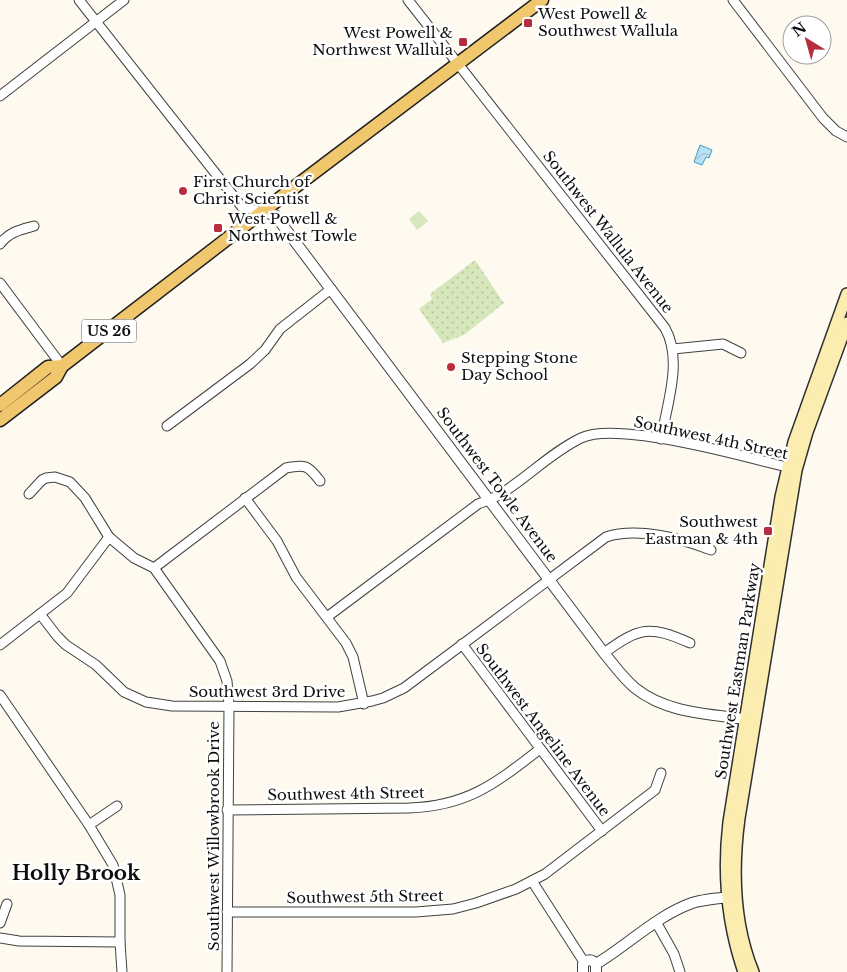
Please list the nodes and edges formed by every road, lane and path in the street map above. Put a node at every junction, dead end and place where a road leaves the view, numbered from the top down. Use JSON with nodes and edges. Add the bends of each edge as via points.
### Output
{"nodes":[{"id":1,"x":79,"y":0,"type":"edge"},
{"id":2,"x":124,"y":0,"type":"edge"},
{"id":3,"x":408,"y":0,"type":"edge"},
{"id":4,"x":542,"y":0,"type":"edge"},
{"id":5,"x":733,"y":0,"type":"edge"},
{"id":6,"x":96,"y":22,"type":"junction"},
{"id":7,"x":458,"y":64,"type":"junction"},
{"id":8,"x":0,"y":96,"type":"edge"},
{"id":9,"x":847,"y":137,"type":"edge"},
{"id":10,"x":262,"y":212,"type":"junction"},
{"id":11,"x":34,"y":226,"type":"dead end"},
{"id":12,"x":0,"y":244,"type":"edge"},
{"id":13,"x":0,"y":282,"type":"edge"},
{"id":14,"x":331,"y":290,"type":"junction"},
{"id":15,"x":847,"y":294,"type":"edge"},
{"id":16,"x":847,"y":323,"type":"edge"},
{"id":17,"x":673,"y":349,"type":"junction"},
{"id":18,"x":741,"y":353,"type":"dead end"},
{"id":19,"x":62,"y":366,"type":"junction"},
{"id":20,"x":0,"y":404,"type":"edge"},
{"id":21,"x":0,"y":420,"type":"edge"},
{"id":22,"x":167,"y":426,"type":"dead end"},
{"id":23,"x":661,"y":439,"type":"junction"},
{"id":24,"x":792,"y":469,"type":"junction"},
{"id":25,"x":320,"y":481,"type":"dead end"},
{"id":26,"x":29,"y":494,"type":"dead end"},
{"id":27,"x":245,"y":498,"type":"junction"},
{"id":28,"x":489,"y":500,"type":"junction"},
{"id":29,"x":109,"y":537,"type":"junction"},
{"id":30,"x":711,"y":550,"type":"dead end"},
{"id":31,"x":154,"y":568,"type":"junction"},
{"id":32,"x":548,"y":578,"type":"junction"},
{"id":33,"x":40,"y":614,"type":"junction"},
{"id":34,"x":327,"y":617,"type":"junction"},
{"id":35,"x":690,"y":643,"type":"dead end"},
{"id":36,"x":0,"y":644,"type":"edge"},
{"id":37,"x":462,"y":644,"type":"junction"},
{"id":38,"x":604,"y":653,"type":"junction"},
{"id":39,"x":755,"y":655,"type":"junction"},
{"id":40,"x":0,"y":695,"type":"edge"},
{"id":41,"x":758,"y":701,"type":"junction"},
{"id":42,"x":364,"y":704,"type":"junction"},
{"id":43,"x":229,"y":706,"type":"junction"},
{"id":44,"x":745,"y":719,"type":"junction"},
{"id":45,"x":540,"y":749,"type":"junction"},
{"id":46,"x":661,"y":773,"type":"dead end"},
{"id":47,"x":117,"y":806,"type":"dead end"},
{"id":48,"x":227,"y":810,"type":"junction"},
{"id":49,"x":90,"y":825,"type":"junction"},
{"id":50,"x":602,"y":831,"type":"junction"},
{"id":51,"x":532,"y":881,"type":"junction"},
{"id":52,"x":732,"y":897,"type":"junction"},
{"id":53,"x":7,"y":904,"type":"dead end"},
{"id":54,"x":228,"y":912,"type":"junction"},
{"id":55,"x":656,"y":922,"type":"junction"},
{"id":56,"x":0,"y":923,"type":"edge"},
{"id":57,"x":0,"y":938,"type":"edge"},
{"id":58,"x":120,"y":942,"type":"junction"},
{"id":59,"x":584,"y":967,"type":"edge"},
{"id":60,"x":596,"y":968,"type":"edge"},
{"id":61,"x":122,"y":972,"type":"edge"},
{"id":62,"x":227,"y":972,"type":"edge"},
{"id":63,"x":680,"y":972,"type":"edge"},
{"id":64,"x":744,"y":972,"type":"edge"},
{"id":65,"x":753,"y":972,"type":"edge"}],
"edges":[{"from":1,"to":6,"type":"street"},
{"from":2,"to":6,"type":"street"},
{"from":3,"to":7,"type":"street","name":"Southwest Wallula Avenue"},
{"from":4,"to":7,"type":"main road","number":"US 26"},
{"from":5,"to":9,"type":"street","via":[[823,118]]},
{"from":6,"to":8,"type":"street"},
{"from":6,"to":10,"type":"street","via":[[242,207]]},
{"from":7,"to":10,"type":"main road","number":"US 26"},
{"from":7,"to":17,"type":"street","name":"Southwest Wallula Avenue","via":[[665,328]]},
{"from":10,"to":14,"type":"street","name":"Southwest Towle Avenue","via":[[276,215]]},
{"from":10,"to":19,"type":"main road","number":"US 26"},
{"from":11,"to":12,"type":"street","via":[[13,232]]},
{"from":13,"to":19,"type":"street"},
{"from":14,"to":22,"type":"street","via":[[280,330],[250,364]]},
{"from":14,"to":28,"type":"street","name":"Southwest Towle Avenue"},
{"from":15,"to":24,"type":"main road","name":"Southwest Eastman Parkway","via":[[796,434]]},
{"from":16,"to":24,"type":"main road","name":"Southwest Eastman Parkway"},
{"from":17,"to":18,"type":"street","via":[[723,344]]},
{"from":17,"to":23,"type":"street","name":"Southwest Wallula Avenue","via":[[674,366]]},
{"from":19,"to":20,"type":"main road","number":"US 26","via":[[48,367]]},
{"from":19,"to":21,"type":"main road","number":"US 26","via":[[56,377]]},
{"from":23,"to":24,"type":"street","name":"Southwest 4th Street"},
{"from":23,"to":28,"type":"street","name":"Southwest 4th Street","via":[[616,433],[592,434],[564,448]]},
{"from":24,"to":39,"type":"main road","name":"Southwest Eastman Parkway","via":[[781,497]]},
{"from":24,"to":41,"type":"main road","name":"Southwest Eastman Parkway"},
{"from":25,"to":27,"type":"street","via":[[310,468],[300,465],[286,468]]},
{"from":26,"to":29,"type":"street","name":"Southwest Willowbrook Drive","via":[[46,478],[55,476],[70,482],[85,498]]},
{"from":27,"to":31,"type":"street"},
{"from":27,"to":34,"type":"street","via":[[277,541],[296,577]]},
{"from":28,"to":32,"type":"street","name":"Southwest Towle Avenue"},
{"from":28,"to":34,"type":"street","name":"Southwest 4th Street","via":[[478,504]]},
{"from":29,"to":31,"type":"street","name":"Southwest Willowbrook Drive","via":[[134,558]]},
{"from":29,"to":33,"type":"street","via":[[67,593]]},
{"from":30,"to":32,"type":"street","name":"Southwest 3rd Drive","via":[[691,542],[639,533],[618,533],[597,542]]},
{"from":31,"to":43,"type":"street","name":"Southwest Willowbrook Drive","via":[[220,661],[227,681]]},
{"from":32,"to":37,"type":"street","name":"Southwest 3rd Drive"},
{"from":32,"to":38,"type":"street","name":"Southwest Towle Avenue"},
{"from":33,"to":36,"type":"street"},
{"from":33,"to":43,"type":"street","name":"Southwest 3rd Drive","via":[[66,645],[87,658],[134,698],[165,706]]},
{"from":34,"to":42,"type":"street","via":[[350,651]]},
{"from":35,"to":38,"type":"street","via":[[667,633],[644,631],[624,639]]},
{"from":37,"to":42,"type":"street","name":"Southwest 3rd Drive","via":[[404,688]]},
{"from":37,"to":45,"type":"street","name":"Southwest Angeline Avenue"},
{"from":38,"to":44,"type":"street","name":"Southwest Towle Avenue","via":[[634,687],[658,702]]},
{"from":39,"to":41,"type":"main road","via":[[754,694]]},
{"from":39,"to":44,"type":"main road","name":"Southwest Eastman Parkway"},
{"from":40,"to":49,"type":"street"},
{"from":41,"to":52,"type":"main road","name":"Southwest Eastman Parkway","via":[[735,849]]},
{"from":42,"to":43,"type":"street","name":"Southwest 3rd Drive","via":[[338,707]]},
{"from":43,"to":48,"type":"street","name":"Southwest Willowbrook Drive"},
{"from":44,"to":52,"type":"main road","name":"Southwest Eastman Parkway","via":[[726,842],[725,870]]},
{"from":45,"to":48,"type":"street","name":"Southwest 4th Street","via":[[486,789],[455,802],[432,807]]},
{"from":45,"to":50,"type":"street","name":"Southwest Angeline Avenue"},
{"from":46,"to":50,"type":"street","name":"Southwest 5th Street","via":[[655,790]]},
{"from":47,"to":49,"type":"street"},
{"from":48,"to":54,"type":"street","name":"Southwest Willowbrook Drive"},
{"from":49,"to":58,"type":"street","via":[[117,876]]},
{"from":50,"to":51,"type":"street","name":"Southwest 5th Street"},
{"from":51,"to":54,"type":"street","name":"Southwest 5th Street","via":[[476,904],[433,911]]},
{"from":51,"to":59,"type":"street"},
{"from":52,"to":55,"type":"street","via":[[692,903]]},
{"from":52,"to":64,"type":"main road","name":"Southwest Eastman Parkway","via":[[734,938]]},
{"from":52,"to":65,"type":"main road","name":"Southwest Eastman Parkway"},
{"from":53,"to":56,"type":"street"},
{"from":54,"to":62,"type":"street","name":"Southwest Willowbrook Drive"},
{"from":55,"to":60,"type":"street"},
{"from":55,"to":63,"type":"street","via":[[672,949]]},
{"from":57,"to":58,"type":"street","via":[[19,942]]},
{"from":58,"to":61,"type":"street"},
{"from":59,"to":60,"type":"street","via":[[592,960]]}]}
